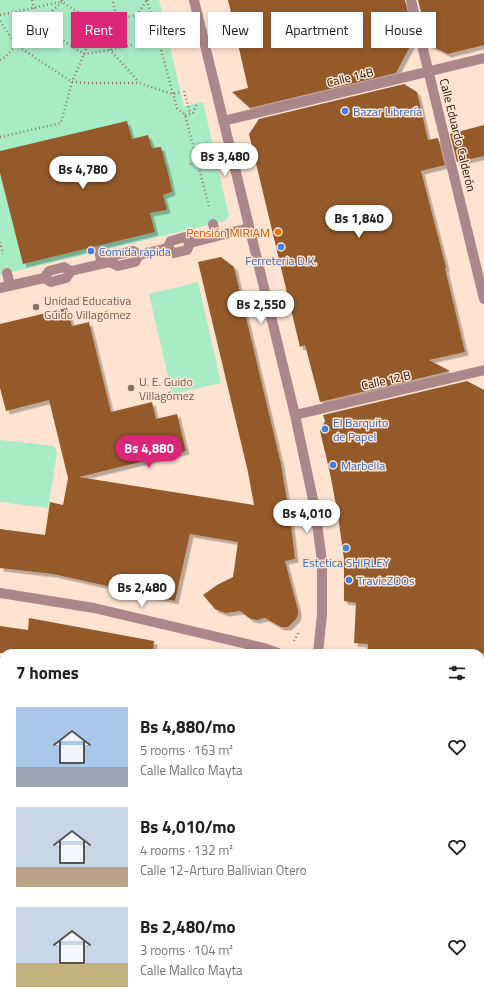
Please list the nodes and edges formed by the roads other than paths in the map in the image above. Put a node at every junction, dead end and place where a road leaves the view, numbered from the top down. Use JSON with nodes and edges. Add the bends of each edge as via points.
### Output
{"nodes":[{"id":1,"x":194,"y":0,"type":"edge"},
{"id":2,"x":411,"y":0,"type":"edge"},
{"id":3,"x":484,"y":58,"type":"edge"},
{"id":4,"x":428,"y":71,"type":"junction"},
{"id":5,"x":223,"y":121,"type":"junction"},
{"id":6,"x":213,"y":224,"type":"dead end"},
{"id":7,"x":249,"y":228,"type":"junction"},
{"id":8,"x":216,"y":236,"type":"junction"},
{"id":9,"x":100,"y":252,"type":"dead end"},
{"id":10,"x":106,"y":263,"type":"junction"},
{"id":11,"x":7,"y":273,"type":"dead end"},
{"id":12,"x":10,"y":286,"type":"junction"},
{"id":13,"x":0,"y":288,"type":"edge"},
{"id":14,"x":484,"y":299,"type":"edge"},
{"id":15,"x":484,"y":370,"type":"edge"},
{"id":16,"x":295,"y":415,"type":"junction"},
{"id":17,"x":0,"y":593,"type":"edge"},
{"id":18,"x":267,"y":649,"type":"edge"},
{"id":19,"x":318,"y":649,"type":"edge"}],
"edges":[{"from":1,"to":5,"type":"street"},
{"from":2,"to":4,"type":"street","name":"Calle Eduardo Calderón"},
{"from":3,"to":4,"type":"street","name":"Calle 14B"},
{"from":4,"to":5,"type":"street","name":"Calle 14B"},
{"from":4,"to":14,"type":"street","name":"Calle Eduardo Calderón"},
{"from":5,"to":7,"type":"street"},
{"from":6,"to":8,"type":"street"},
{"from":7,"to":8,"type":"street"},
{"from":7,"to":16,"type":"street"},
{"from":8,"to":10,"type":"street","via":[[190,243],[185,238],[171,241],[167,248],[139,255],[133,251],[115,255]]},
{"from":9,"to":10,"type":"street"},
{"from":10,"to":12,"type":"street","via":[[71,271],[64,267],[48,271],[44,278]]},
{"from":11,"to":12,"type":"street"},
{"from":12,"to":13,"type":"street"},
{"from":15,"to":16,"type":"street","name":"Calle 12 B"},
{"from":16,"to":19,"type":"street","via":[[322,560],[322,614]]},
{"from":17,"to":18,"type":"street","via":[[94,608]]}]}
